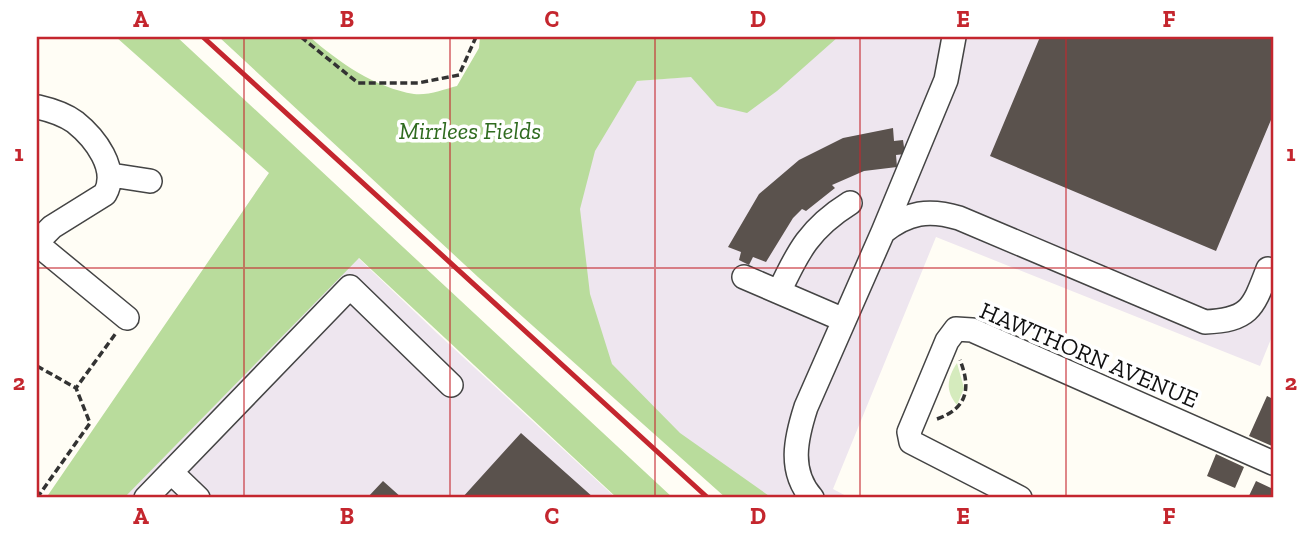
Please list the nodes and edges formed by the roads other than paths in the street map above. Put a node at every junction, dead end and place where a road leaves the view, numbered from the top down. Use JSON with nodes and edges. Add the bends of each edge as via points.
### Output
{"nodes":[{"id":1,"x":954,"y":37,"type":"edge"},
{"id":2,"x":38,"y":107,"type":"edge"},
{"id":3,"x":111,"y":175,"type":"junction"},
{"id":4,"x":150,"y":181,"type":"dead end"},
{"id":5,"x":850,"y":203,"type":"dead end"},
{"id":6,"x":883,"y":232,"type":"junction"},
{"id":7,"x":37,"y":243,"type":"edge"},
{"id":8,"x":1271,"y":263,"type":"edge"},
{"id":9,"x":744,"y":277,"type":"dead end"},
{"id":10,"x":779,"y":292,"type":"junction"},
{"id":11,"x":127,"y":318,"type":"road end"},
{"id":12,"x":844,"y":320,"type":"junction"},
{"id":13,"x":451,"y":385,"type":"dead end"},
{"id":14,"x":1273,"y":463,"type":"edge"},
{"id":15,"x":171,"y":472,"type":"junction"},
{"id":16,"x":146,"y":498,"type":"edge"},
{"id":17,"x":198,"y":498,"type":"edge"},
{"id":18,"x":813,"y":498,"type":"edge"},
{"id":19,"x":1020,"y":498,"type":"edge"}],
"edges":[{"from":1,"to":6,"type":"street","via":[[946,80]]},
{"from":2,"to":3,"type":"street","via":[[76,123],[107,161]]},
{"from":3,"to":4,"type":"street"},
{"from":3,"to":7,"type":"street","via":[[105,194],[52,227]]},
{"from":5,"to":10,"type":"street","via":[[811,233]]},
{"from":6,"to":8,"type":"street","via":[[899,219],[938,212],[1205,323],[1245,314],[1255,304]]},
{"from":6,"to":12,"type":"street"},
{"from":7,"to":11,"type":"street"},
{"from":9,"to":10,"type":"street"},
{"from":10,"to":12,"type":"street"},
{"from":12,"to":18,"type":"street","via":[[797,435],[795,460]]},
{"from":13,"to":15,"type":"street","via":[[350,287]]},
{"from":14,"to":19,"type":"street","name":"HAWTHORN AVENUE","via":[[972,330],[956,329],[909,432],[914,445]]},
{"from":15,"to":16,"type":"street"},
{"from":15,"to":17,"type":"street"}]}
